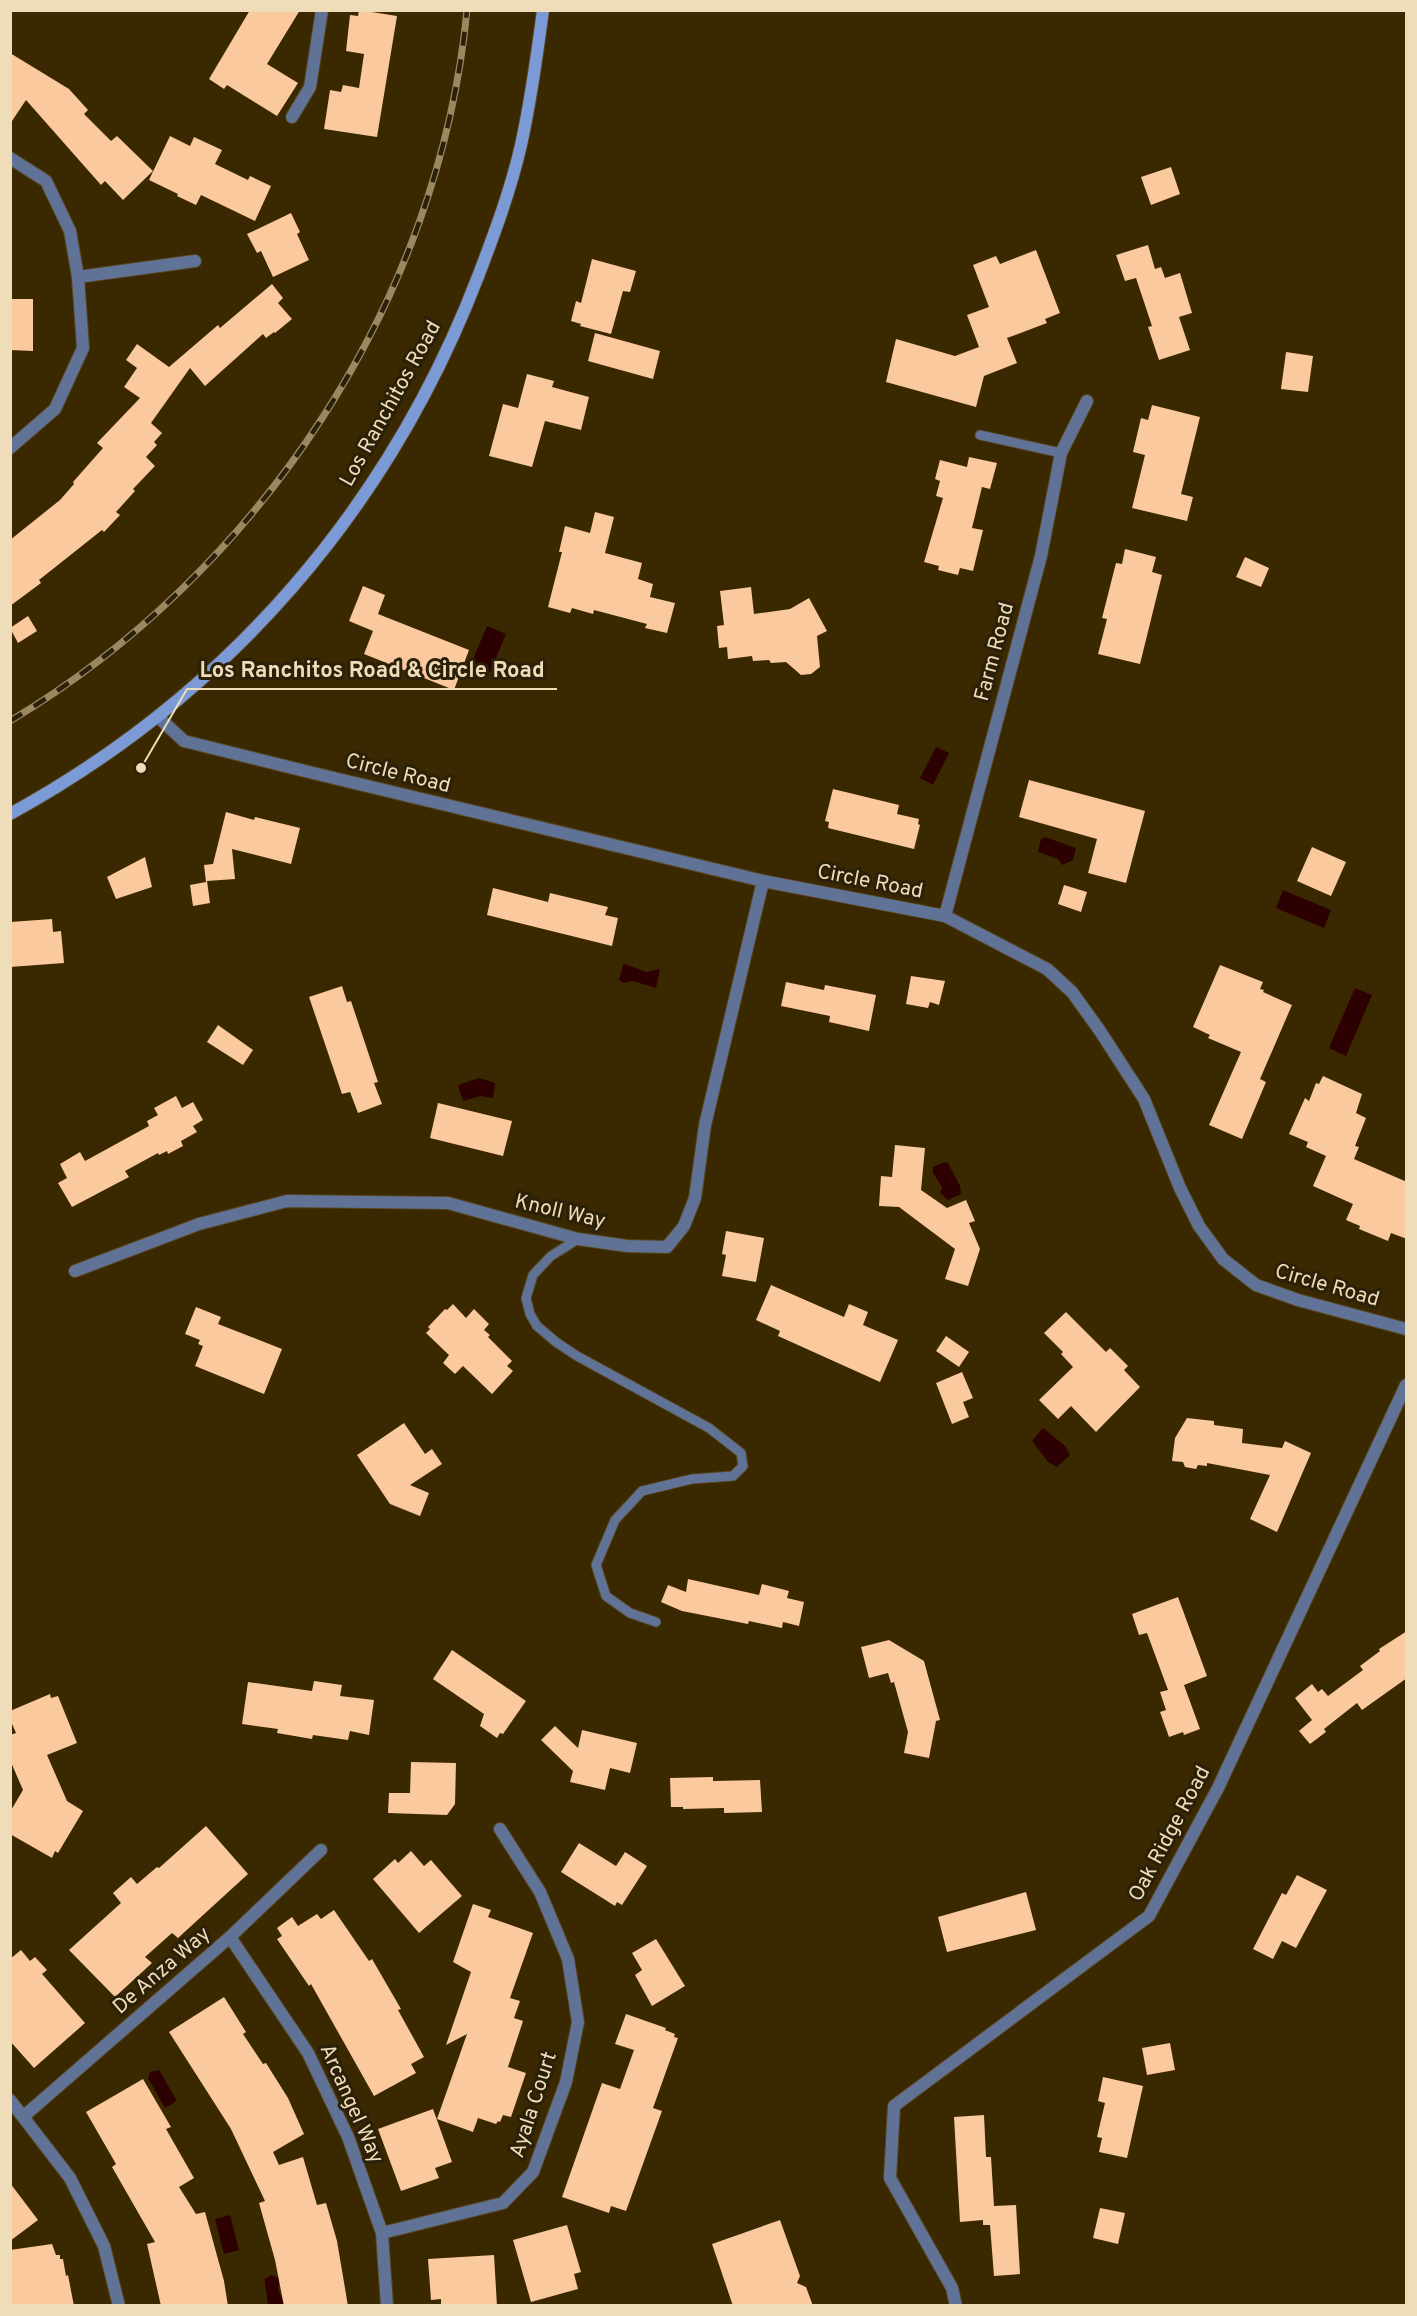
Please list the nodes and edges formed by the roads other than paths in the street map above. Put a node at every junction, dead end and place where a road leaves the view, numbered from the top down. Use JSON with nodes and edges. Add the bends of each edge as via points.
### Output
{"nodes":[{"id":1,"x":322,"y":10,"type":"edge"},
{"id":2,"x":543,"y":10,"type":"edge"},
{"id":3,"x":292,"y":117,"type":"dead end"},
{"id":4,"x":10,"y":158,"type":"edge"},
{"id":5,"x":195,"y":261,"type":"dead end"},
{"id":6,"x":78,"y":277,"type":"junction"},
{"id":7,"x":1087,"y":401,"type":"dead end"},
{"id":8,"x":980,"y":435,"type":"dead end"},
{"id":9,"x":10,"y":448,"type":"edge"},
{"id":10,"x":1062,"y":453,"type":"junction"},
{"id":11,"x":158,"y":717,"type":"junction"},
{"id":12,"x":10,"y":814,"type":"edge"},
{"id":13,"x":763,"y":880,"type":"junction"},
{"id":14,"x":945,"y":916,"type":"junction"},
{"id":15,"x":578,"y":1239,"type":"junction"},
{"id":16,"x":75,"y":1271,"type":"dead end"},
{"id":17,"x":1407,"y":1329,"type":"edge"},
{"id":18,"x":1407,"y":1385,"type":"edge"},
{"id":19,"x":656,"y":1622,"type":"dead end"},
{"id":20,"x":500,"y":1829,"type":"dead end"},
{"id":21,"x":321,"y":1850,"type":"dead end"},
{"id":22,"x":230,"y":1937,"type":"junction"},
{"id":23,"x":10,"y":2100,"type":"edge"},
{"id":24,"x":24,"y":2116,"type":"junction"},
{"id":25,"x":382,"y":2233,"type":"junction"},
{"id":26,"x":119,"y":2306,"type":"edge"},
{"id":27,"x":387,"y":2306,"type":"edge"},
{"id":28,"x":956,"y":2306,"type":"edge"}],
"edges":[{"from":1,"to":3,"type":"street","via":[[310,87]]},
{"from":2,"to":11,"type":"main road","name":"Los Ranchitos Road","via":[[521,146],[498,224],[465,310],[430,382],[382,469],[302,578],[232,652]]},
{"from":4,"to":6,"type":"street","via":[[46,181],[70,231]]},
{"from":5,"to":6,"type":"street"},
{"from":6,"to":9,"type":"street","via":[[83,348],[55,409]]},
{"from":7,"to":10,"type":"street","name":"Farm Road"},
{"from":8,"to":10,"type":"lane"},
{"from":10,"to":14,"type":"street","name":"Farm Road","via":[[1041,556]]},
{"from":11,"to":12,"type":"main road","name":"Los Ranchitos Road","via":[[83,771]]},
{"from":11,"to":13,"type":"street","name":"Circle Road","via":[[184,741]]},
{"from":13,"to":14,"type":"street","name":"Circle Road"},
{"from":13,"to":15,"type":"street","name":"Knoll Way","via":[[705,1125],[695,1198],[684,1226],[667,1247]]},
{"from":14,"to":17,"type":"street","name":"Circle Road","via":[[1047,969],[1072,992],[1144,1099],[1180,1188],[1199,1226],[1223,1259],[1256,1285]]},
{"from":15,"to":16,"type":"street","name":"Knoll Way","via":[[448,1203],[287,1201],[199,1224]]},
{"from":15,"to":19,"type":"lane","via":[[551,1256],[533,1275],[526,1298],[537,1326],[577,1356],[709,1428],[741,1453],[743,1466],[733,1476],[692,1479],[642,1491],[615,1520],[596,1565],[606,1596],[630,1613]]},
{"from":18,"to":28,"type":"street","name":"Oak Ridge Road","via":[[1218,1788],[1149,1916],[894,2106],[890,2178],[952,2288]]},
{"from":20,"to":25,"type":"street","name":"Ayala Court","via":[[540,1892],[568,1959],[578,2022],[566,2082],[533,2172],[503,2203]]},
{"from":21,"to":22,"type":"street","name":"De Anza Way"},
{"from":22,"to":24,"type":"street","name":"De Anza Way"},
{"from":22,"to":25,"type":"street","name":"Arcangel Way","via":[[308,2053],[348,2137]]},
{"from":23,"to":24,"type":"street"},
{"from":24,"to":26,"type":"street","via":[[80,2197],[104,2246]]},
{"from":25,"to":27,"type":"street","name":"Arcangel Way"}]}
